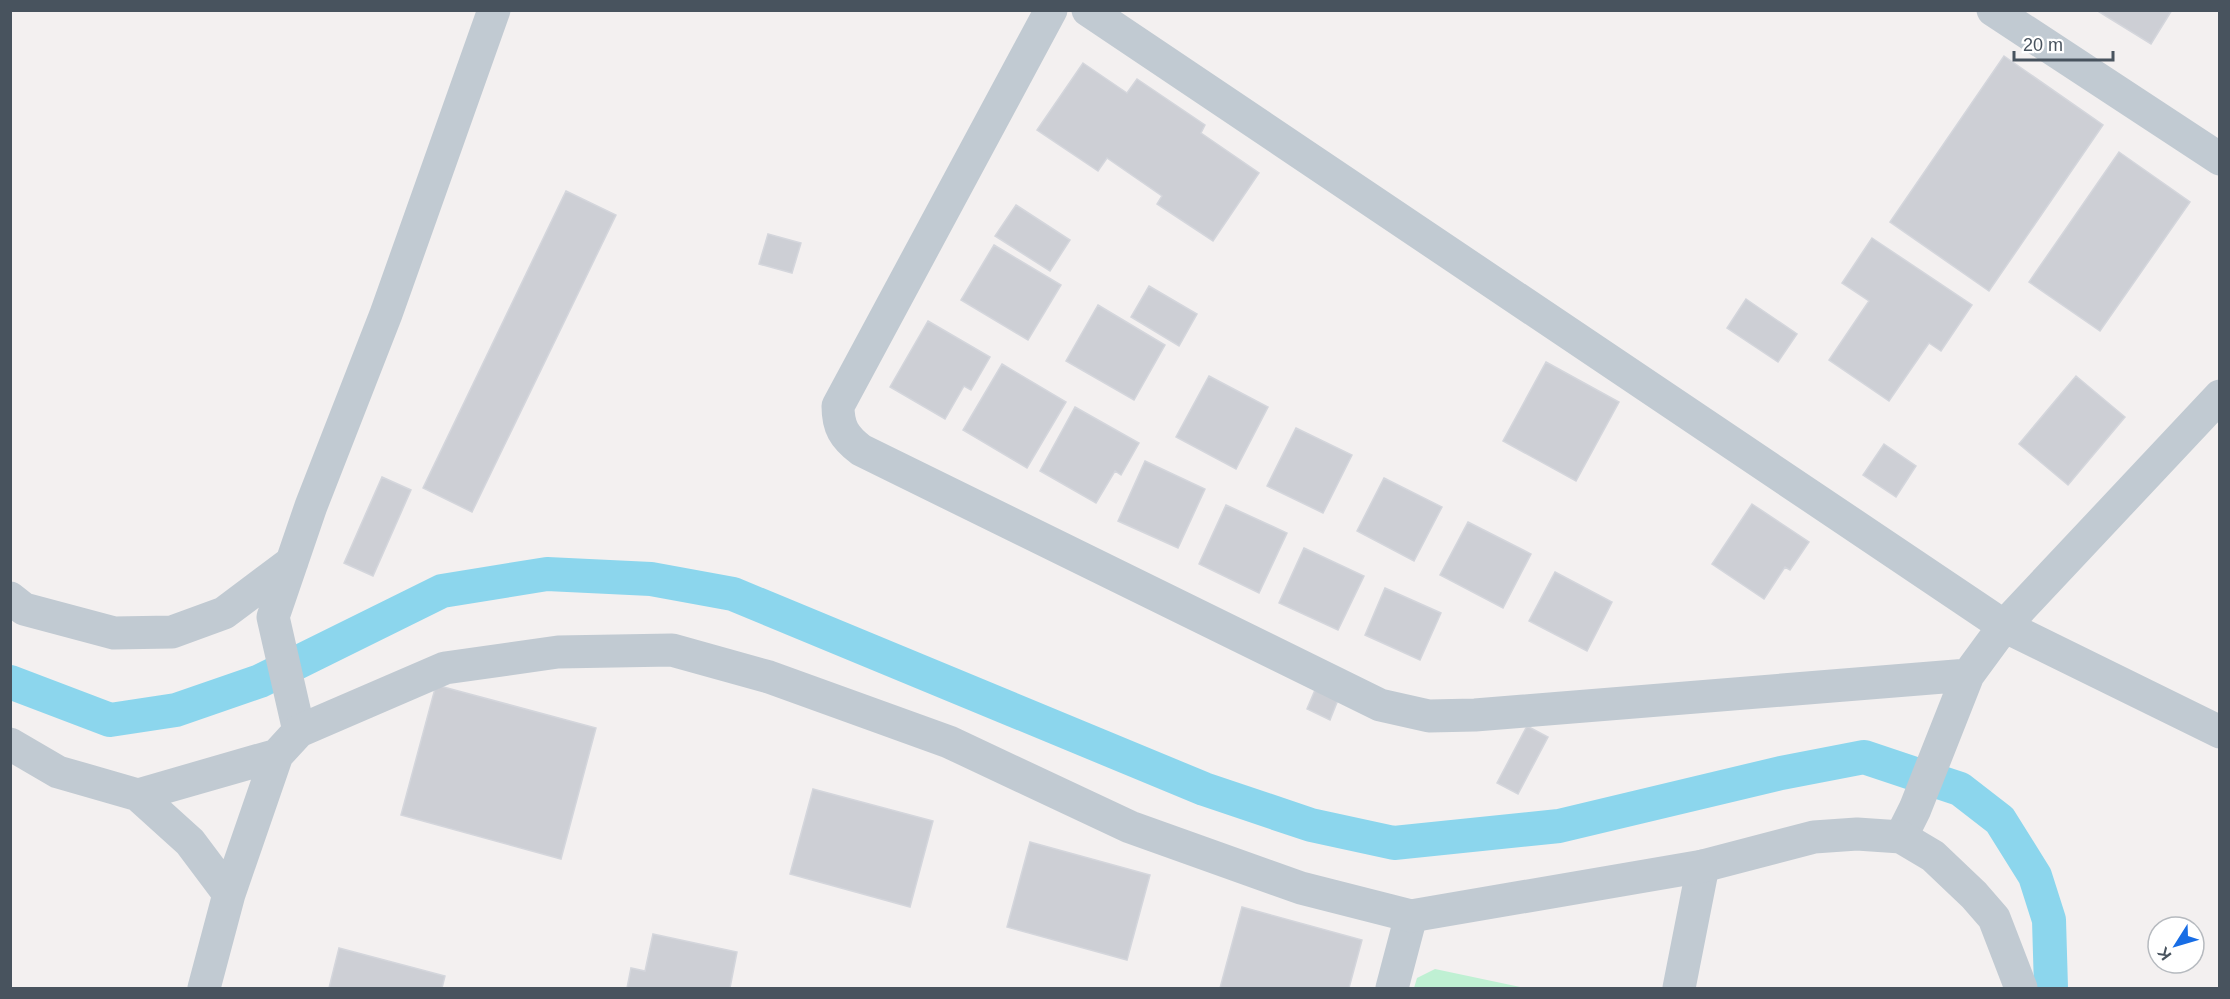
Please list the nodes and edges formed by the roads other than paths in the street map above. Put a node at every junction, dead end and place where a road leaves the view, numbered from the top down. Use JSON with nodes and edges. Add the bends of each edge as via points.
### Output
{"nodes":[{"id":1,"x":494,"y":10,"type":"edge"},
{"id":2,"x":1051,"y":10,"type":"edge"},
{"id":3,"x":1088,"y":10,"type":"edge"},
{"id":4,"x":1993,"y":10,"type":"edge"},
{"id":5,"x":2220,"y":159,"type":"edge"},
{"id":6,"x":2220,"y":396,"type":"edge"},
{"id":7,"x":292,"y":562,"type":"junction"},
{"id":8,"x":10,"y":598,"type":"edge"},
{"id":9,"x":2004,"y":626,"type":"junction"},
{"id":10,"x":1968,"y":675,"type":"junction"},
{"id":11,"x":299,"y":731,"type":"junction"},
{"id":12,"x":2220,"y":732,"type":"edge"},
{"id":13,"x":10,"y":744,"type":"edge"},
{"id":14,"x":277,"y":755,"type":"junction"},
{"id":15,"x":138,"y":795,"type":"junction"},
{"id":16,"x":1908,"y":823,"type":"junction"},
{"id":17,"x":1704,"y":866,"type":"junction"},
{"id":18,"x":230,"y":894,"type":"junction"},
{"id":19,"x":1411,"y":916,"type":"junction"},
{"id":20,"x":204,"y":988,"type":"edge"},
{"id":21,"x":1392,"y":988,"type":"edge"},
{"id":22,"x":1679,"y":988,"type":"edge"},
{"id":23,"x":2021,"y":988,"type":"edge"}],
"edges":[{"from":1,"to":7,"type":"street","via":[[386,314]]},
{"from":2,"to":10,"type":"street","via":[[838,406],[838,423],[846,438],[861,450],[1380,705],[1429,716],[1474,716]]},
{"from":3,"to":9,"type":"street"},
{"from":4,"to":5,"type":"street"},
{"from":6,"to":9,"type":"street"},
{"from":7,"to":8,"type":"street","via":[[224,613],[172,632],[114,633],[24,609]]},
{"from":7,"to":11,"type":"street","via":[[273,617]]},
{"from":9,"to":10,"type":"street"},
{"from":9,"to":12,"type":"street"},
{"from":10,"to":16,"type":"street"},
{"from":11,"to":14,"type":"street"},
{"from":11,"to":19,"type":"street","via":[[445,668],[558,652],[672,650],[769,677],[949,742],[1130,827],[1301,888]]},
{"from":13,"to":15,"type":"street","via":[[58,772]]},
{"from":14,"to":15,"type":"street"},
{"from":14,"to":18,"type":"street"},
{"from":15,"to":18,"type":"street","via":[[190,842]]},
{"from":16,"to":17,"type":"street","via":[[1857,834],[1814,837]]},
{"from":16,"to":23,"type":"street","via":[[1933,856],[1994,918]]},
{"from":17,"to":19,"type":"street"},
{"from":17,"to":22,"type":"street"},
{"from":18,"to":20,"type":"street"},
{"from":19,"to":21,"type":"street"}]}
